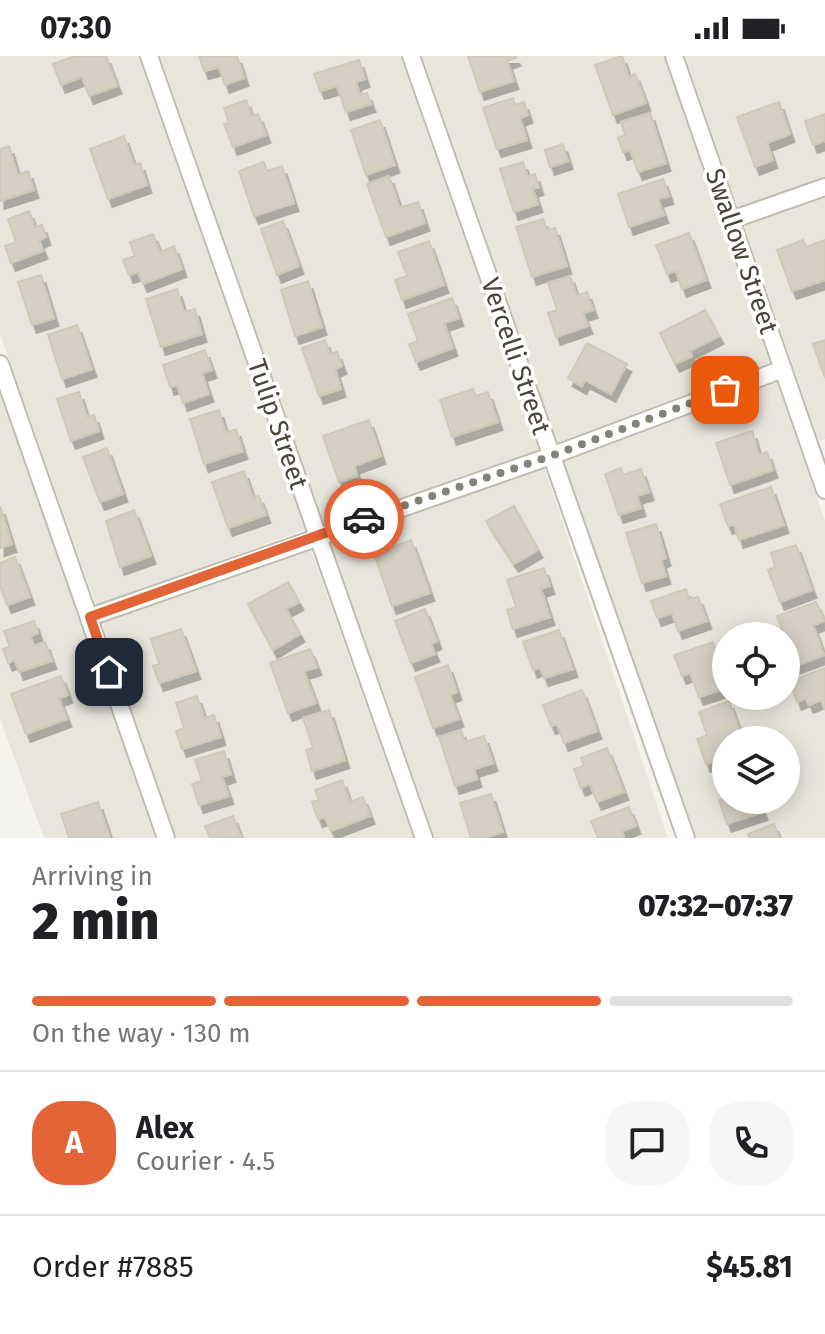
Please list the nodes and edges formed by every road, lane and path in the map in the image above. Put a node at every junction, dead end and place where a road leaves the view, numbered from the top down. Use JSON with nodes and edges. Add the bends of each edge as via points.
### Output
{"nodes":[{"id":1,"x":149,"y":56,"type":"edge"},
{"id":2,"x":411,"y":56,"type":"edge"},
{"id":3,"x":674,"y":56,"type":"edge"},
{"id":4,"x":825,"y":187,"type":"edge"},
{"id":5,"x":731,"y":220,"type":"junction"},
{"id":6,"x":0,"y":364,"type":"edge"},
{"id":7,"x":783,"y":369,"type":"junction"},
{"id":8,"x":818,"y":451,"type":"edge"},
{"id":9,"x":551,"y":456,"type":"junction"},
{"id":10,"x":825,"y":490,"type":"edge"},
{"id":11,"x":317,"y":535,"type":"junction"},
{"id":12,"x":90,"y":617,"type":"junction"},
{"id":13,"x":166,"y":838,"type":"edge"},
{"id":14,"x":424,"y":838,"type":"edge"},
{"id":15,"x":686,"y":838,"type":"edge"}],
"edges":[{"from":1,"to":11,"type":"street","name":"Tulip Street"},
{"from":2,"to":9,"type":"street","name":"Vercelli Street"},
{"from":3,"to":5,"type":"street","name":"Swallow Street"},
{"from":4,"to":5,"type":"street"},
{"from":5,"to":7,"type":"street","name":"Swallow Street"},
{"from":6,"to":12,"type":"street"},
{"from":7,"to":8,"type":"street","name":"Swallow Street"},
{"from":7,"to":9,"type":"street"},
{"from":8,"to":10,"type":"street","name":"Swallow Street"},
{"from":9,"to":11,"type":"street"},
{"from":9,"to":15,"type":"street","name":"Vercelli Street"},
{"from":11,"to":12,"type":"street"},
{"from":11,"to":14,"type":"street","name":"Tulip Street"},
{"from":12,"to":13,"type":"street"}]}
